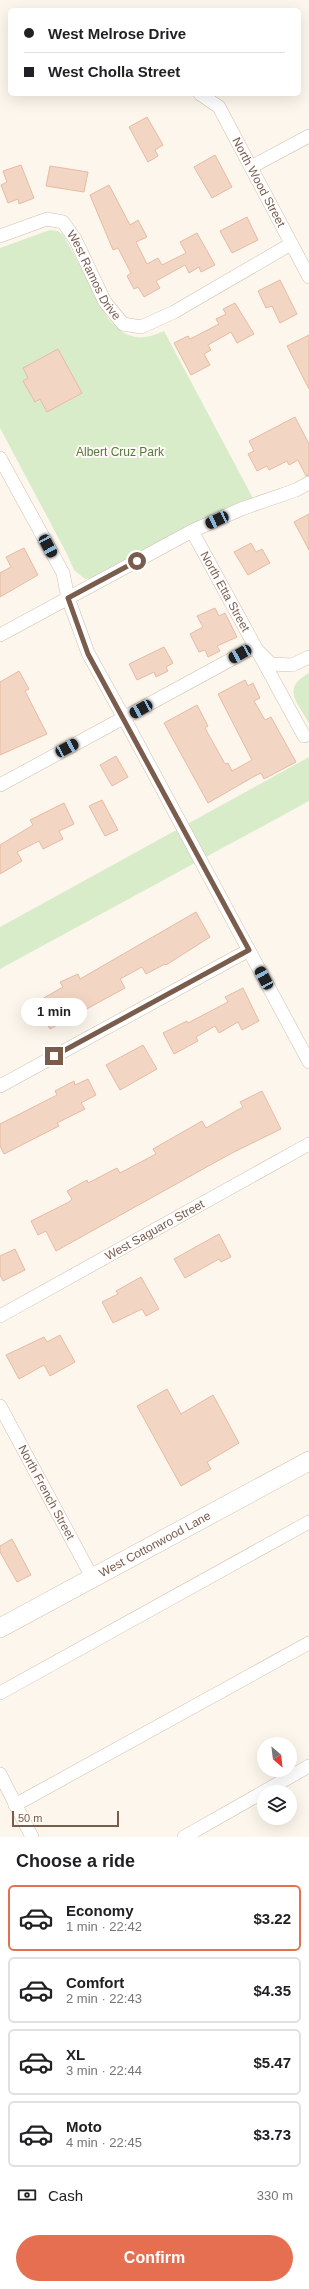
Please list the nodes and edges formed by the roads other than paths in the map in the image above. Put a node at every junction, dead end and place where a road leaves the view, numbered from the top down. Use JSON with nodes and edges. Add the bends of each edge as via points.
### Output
{"nodes":[{"id":1,"x":203,"y":96,"type":"edge"},
{"id":2,"x":309,"y":136,"type":"edge"},
{"id":3,"x":251,"y":167,"type":"junction"},
{"id":4,"x":0,"y":236,"type":"edge"},
{"id":5,"x":291,"y":244,"type":"junction"},
{"id":6,"x":309,"y":277,"type":"edge"},
{"id":7,"x":0,"y":458,"type":"edge"},
{"id":8,"x":309,"y":483,"type":"edge"},
{"id":9,"x":192,"y":531,"type":"junction"},
{"id":10,"x":68,"y":598,"type":"junction"},
{"id":11,"x":0,"y":635,"type":"edge"},
{"id":12,"x":254,"y":647,"type":"junction"},
{"id":13,"x":309,"y":657,"type":"edge"},
{"id":14,"x":124,"y":718,"type":"junction"},
{"id":15,"x":304,"y":736,"type":"dead end"},
{"id":16,"x":0,"y":784,"type":"edge"},
{"id":17,"x":249,"y":950,"type":"junction"},
{"id":18,"x":309,"y":1062,"type":"edge"},
{"id":19,"x":0,"y":1086,"type":"edge"},
{"id":20,"x":309,"y":1144,"type":"edge"},
{"id":21,"x":0,"y":1316,"type":"edge"},
{"id":22,"x":0,"y":1406,"type":"edge"},
{"id":23,"x":309,"y":1461,"type":"edge"},
{"id":24,"x":309,"y":1522,"type":"edge"},
{"id":25,"x":93,"y":1579,"type":"junction"},
{"id":26,"x":0,"y":1628,"type":"edge"},
{"id":27,"x":309,"y":1644,"type":"edge"},
{"id":28,"x":0,"y":1693,"type":"edge"},
{"id":29,"x":309,"y":1766,"type":"edge"},
{"id":30,"x":0,"y":1774,"type":"edge"},
{"id":31,"x":15,"y":1805,"type":"junction"},
{"id":32,"x":32,"y":1837,"type":"edge"},
{"id":33,"x":184,"y":1837,"type":"edge"}],
"edges":[{"from":1,"to":3,"type":"street","name":"North Wood Street","via":[[219,107]]},
{"from":2,"to":3,"type":"street"},
{"from":3,"to":5,"type":"street","name":"North Wood Street"},
{"from":4,"to":5,"type":"street","name":"West Ramos Drive","via":[[47,219],[63,222],[75,239],[105,302],[123,324],[141,327],[174,312]]},
{"from":5,"to":6,"type":"street","name":"North Wood Street"},
{"from":7,"to":10,"type":"street","via":[[63,573]]},
{"from":8,"to":9,"type":"street"},
{"from":9,"to":10,"type":"street"},
{"from":9,"to":12,"type":"street","name":"North Etta Street"},
{"from":10,"to":11,"type":"street"},
{"from":10,"to":14,"type":"street","via":[[88,654]]},
{"from":12,"to":13,"type":"street","via":[[271,664],[292,665]]},
{"from":12,"to":14,"type":"street"},
{"from":12,"to":15,"type":"street","name":"North Etta Street"},
{"from":14,"to":16,"type":"street"},
{"from":14,"to":17,"type":"street"},
{"from":17,"to":18,"type":"street"},
{"from":17,"to":19,"type":"street"},
{"from":20,"to":21,"type":"street","name":"West Saguaro Street"},
{"from":22,"to":25,"type":"street","name":"North French Street"},
{"from":23,"to":25,"type":"main road","name":"West Cottonwood Lane"},
{"from":24,"to":28,"type":"street"},
{"from":25,"to":26,"type":"main road","name":"West Cottonwood Lane"},
{"from":27,"to":31,"type":"street"},
{"from":29,"to":33,"type":"street"},
{"from":30,"to":31,"type":"street"},
{"from":31,"to":32,"type":"street"}]}
